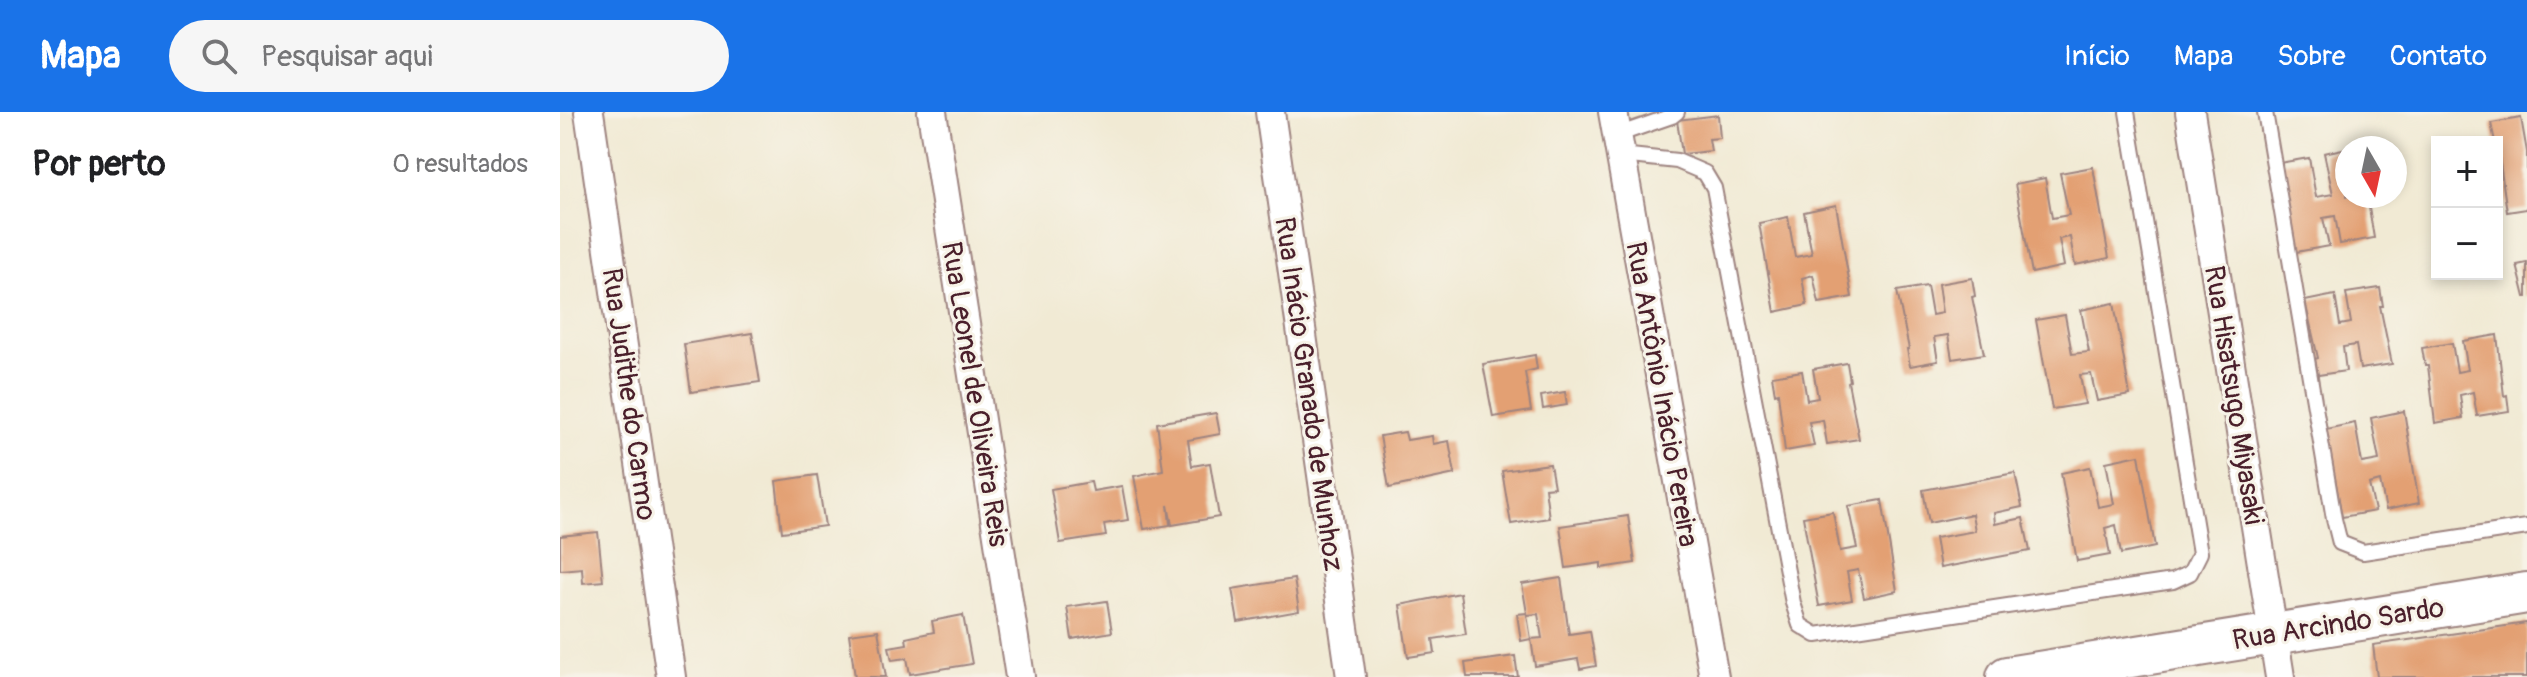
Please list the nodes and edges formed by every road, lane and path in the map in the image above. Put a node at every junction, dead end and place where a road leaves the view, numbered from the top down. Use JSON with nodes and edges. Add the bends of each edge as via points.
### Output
{"nodes":[{"id":1,"x":589,"y":112,"type":"edge"},
{"id":2,"x":932,"y":112,"type":"edge"},
{"id":3,"x":1270,"y":112,"type":"edge"},
{"id":4,"x":1677,"y":112,"type":"edge"},
{"id":5,"x":2127,"y":112,"type":"edge"},
{"id":6,"x":2190,"y":112,"type":"edge"},
{"id":7,"x":2265,"y":112,"type":"edge"},
{"id":8,"x":1617,"y":134,"type":"edge"},
{"id":9,"x":2527,"y":527,"type":"edge"},
{"id":10,"x":2527,"y":593,"type":"edge"},
{"id":11,"x":2273,"y":634,"type":"junction"},
{"id":12,"x":671,"y":677,"type":"edge"},
{"id":13,"x":1020,"y":677,"type":"edge"},
{"id":14,"x":1351,"y":677,"type":"edge"},
{"id":15,"x":1714,"y":677,"type":"edge"},
{"id":16,"x":2007,"y":677,"type":"edge"},
{"id":17,"x":2280,"y":677,"type":"edge"}],
"edges":[{"from":1,"to":12,"type":"street","name":"Rua Judithe do Carmo"},
{"from":2,"to":13,"type":"street","name":"Rua Leonel de Oliveira Reis"},
{"from":3,"to":14,"type":"street","name":"Rua Inácio Granado de Munhoz"},
{"from":4,"to":8,"type":"lane"},
{"from":5,"to":8,"type":"lane","via":[[2200,553],[2190,573],[2173,581],[1816,635],[1800,625],[1793,603],[1714,188],[1705,173]]},
{"from":6,"to":11,"type":"street","name":"Rua Hisatsugo Miyasaki"},
{"from":7,"to":9,"type":"lane","via":[[2340,543],[2363,552]]},
{"from":8,"to":15,"type":"street","name":"Rua Antônio Inácio Pereira"},
{"from":10,"to":11,"type":"street","name":"Rua Arcindo Sardo"},
{"from":11,"to":16,"type":"street","name":"Rua Arcindo Sardo"},
{"from":11,"to":17,"type":"street","name":"Rua Hisatsugo Miyasaki"}]}
